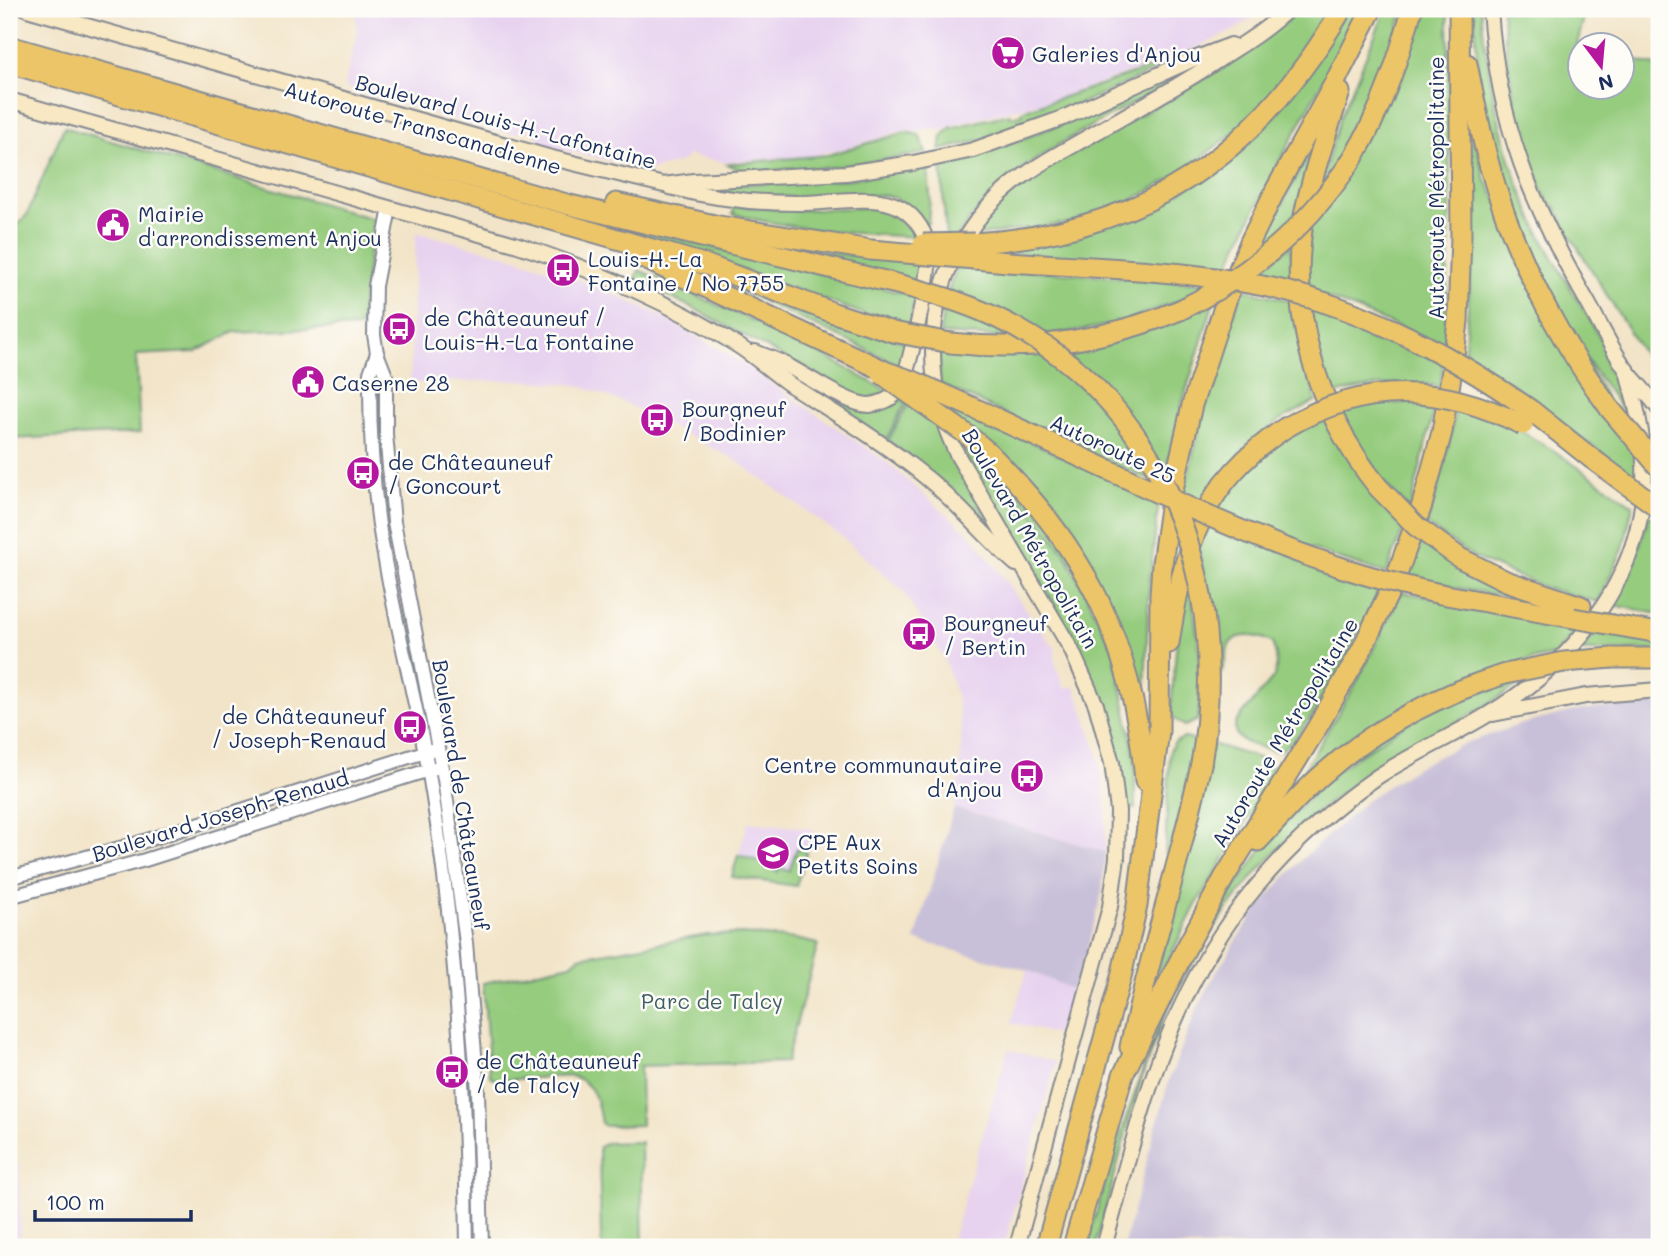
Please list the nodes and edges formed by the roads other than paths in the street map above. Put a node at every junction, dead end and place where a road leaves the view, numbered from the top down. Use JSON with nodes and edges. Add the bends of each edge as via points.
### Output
{"nodes":[{"id":1,"x":27,"y":9,"type":"edge"},
{"id":2,"x":1289,"y":9,"type":"edge"},
{"id":3,"x":1342,"y":9,"type":"edge"},
{"id":4,"x":1372,"y":9,"type":"edge"},
{"id":5,"x":1412,"y":9,"type":"edge"},
{"id":6,"x":1490,"y":9,"type":"edge"},
{"id":7,"x":1459,"y":17,"type":"edge"},
{"id":8,"x":9,"y":33,"type":"edge"},
{"id":9,"x":1256,"y":36,"type":"junction"},
{"id":10,"x":9,"y":46,"type":"edge"},
{"id":11,"x":1352,"y":51,"type":"junction"},
{"id":12,"x":9,"y":63,"type":"edge"},
{"id":13,"x":9,"y":100,"type":"edge"},
{"id":14,"x":664,"y":185,"type":"junction"},
{"id":15,"x":390,"y":208,"type":"junction"},
{"id":16,"x":574,"y":227,"type":"junction"},
{"id":17,"x":872,"y":246,"type":"junction"},
{"id":18,"x":740,"y":346,"type":"junction"},
{"id":19,"x":377,"y":353,"type":"junction"},
{"id":20,"x":879,"y":371,"type":"junction"},
{"id":21,"x":1627,"y":371,"type":"junction"},
{"id":22,"x":1659,"y":409,"type":"edge"},
{"id":23,"x":1591,"y":458,"type":"junction"},
{"id":24,"x":1659,"y":467,"type":"edge"},
{"id":25,"x":1659,"y":508,"type":"edge"},
{"id":26,"x":1025,"y":572,"type":"junction"},
{"id":27,"x":1577,"y":612,"type":"junction"},
{"id":28,"x":1652,"y":632,"type":"edge"},
{"id":29,"x":1659,"y":658,"type":"edge"},
{"id":30,"x":1659,"y":690,"type":"edge"},
{"id":31,"x":1488,"y":715,"type":"junction"},
{"id":32,"x":1159,"y":731,"type":"junction"},
{"id":33,"x":439,"y":748,"type":"junction"},
{"id":34,"x":424,"y":751,"type":"junction"},
{"id":35,"x":442,"y":765,"type":"junction"},
{"id":36,"x":428,"y":770,"type":"junction"},
{"id":37,"x":1148,"y":818,"type":"junction"},
{"id":38,"x":9,"y":878,"type":"edge"},
{"id":39,"x":1224,"y":878,"type":"junction"},
{"id":40,"x":9,"y":897,"type":"edge"},
{"id":41,"x":1124,"y":1075,"type":"junction"},
{"id":42,"x":467,"y":1247,"type":"edge"},
{"id":43,"x":482,"y":1247,"type":"edge"},
{"id":44,"x":1017,"y":1247,"type":"edge"},
{"id":45,"x":1046,"y":1247,"type":"edge"},
{"id":46,"x":1073,"y":1247,"type":"edge"},
{"id":47,"x":1104,"y":1247,"type":"edge"}],
"edges":[{"from":1,"to":14,"type":"main road","name":"Boulevard Louis-H.-Lafontaine","via":[[548,157]]},
{"from":2,"to":9,"type":"main road","name":"Boulevard Métropolitain"},
{"from":3,"to":17,"type":"highway","bridge":true,"via":[[1272,108],[1201,170],[1152,199],[1070,230],[1011,241]]},
{"from":4,"to":11,"type":"highway"},
{"from":5,"to":16,"type":"highway","bridge":true,"via":[[1379,109],[1353,158],[1322,201],[1277,248],[1231,283],[1180,310],[1122,331],[1013,346],[951,343],[893,332],[707,265]]},
{"from":6,"to":21,"type":"main road","via":[[1501,94],[1524,175],[1553,239]]},
{"from":7,"to":24,"type":"highway","bridge":true,"via":[[1485,149],[1517,244],[1556,325],[1610,409]]},
{"from":7,"to":39,"type":"highway","name":"Autoroute Métropolitaine","via":[[1458,321],[1446,412],[1429,484],[1395,580],[1361,651]]},
{"from":8,"to":17,"type":"highway","name":"Autoroute Transcanadienne","via":[[585,196],[699,222]]},
{"from":9,"to":14,"type":"main road","name":"Boulevard Louis-H.-Lafontaine","via":[[1051,123],[958,153],[846,173]]},
{"from":9,"to":26,"type":"main road","name":"Boulevard Métropolitain","via":[[1017,180],[978,219],[948,270],[933,336],[940,413],[959,458]]},
{"from":10,"to":41,"type":"highway","bridge":true,"via":[[570,205],[970,306],[1043,344],[1102,394],[1147,453],[1181,521],[1204,604],[1209,649],[1201,764],[1143,982]]},
{"from":11,"to":27,"type":"highway","bridge":true,"via":[[1307,203],[1300,246],[1300,291],[1309,349],[1326,401],[1355,456],[1416,526],[1460,558]]},
{"from":11,"to":32,"type":"highway","via":[[1250,242],[1197,390],[1176,474],[1162,564]]},
{"from":12,"to":16,"type":"highway"},
{"from":13,"to":15,"type":"main road"},
{"from":14,"to":18,"type":"main road","via":[[706,196],[769,202],[881,200],[905,210],[922,230],[929,252],[927,274],[904,381],[888,400],[857,403],[782,362]]},
{"from":15,"to":18,"type":"main road","via":[[591,271],[673,308]]},
{"from":15,"to":19,"type":"street","name":"Boulevard de Châteauneuf","via":[[374,294]]},
{"from":16,"to":20,"type":"highway","name":"Autoroute 25"},
{"from":17,"to":23,"type":"highway","bridge":true,"via":[[940,257],[1188,274],[1309,298],[1384,325],[1457,361]]},
{"from":18,"to":26,"type":"main road","via":[[774,374],[916,468]]},
{"from":19,"to":33,"type":"street","name":"Boulevard de Châteauneuf","via":[[386,376],[394,522]]},
{"from":19,"to":34,"type":"street","name":"Boulevard de Châteauneuf","via":[[370,373],[375,494]]},
{"from":20,"to":27,"type":"highway","name":"Autoroute 25","bridge":true,"via":[[913,381],[1293,552],[1441,594]]},
{"from":20,"to":37,"type":"highway","bridge":true,"via":[[988,452],[1026,492],[1086,573],[1107,615],[1134,699]]},
{"from":21,"to":22,"type":"main road"},
{"from":21,"to":31,"type":"main road","via":[[1644,465],[1640,515],[1629,555],[1608,598],[1579,640],[1540,678]]},
{"from":23,"to":25,"type":"highway","bridge":true},
{"from":23,"to":32,"type":"highway","bridge":true,"via":[[1478,405],[1426,394],[1353,399],[1285,428],[1234,469],[1195,532],[1177,595]]},
{"from":26,"to":44,"type":"main road","name":"Boulevard Métropolitain","via":[[1071,649],[1096,705],[1112,763],[1118,824],[1107,921]]},
{"from":27,"to":28,"type":"highway","name":"Autoroute 25","bridge":true},
{"from":29,"to":39,"type":"highway","bridge":true,"via":[[1564,662],[1506,674],[1429,703],[1363,742],[1308,788]]},
{"from":30,"to":31,"type":"main road","via":[[1586,696]]},
{"from":31,"to":47,"type":"main road","via":[[1390,769],[1341,804],[1291,848],[1234,915],[1196,974],[1163,1046]]},
{"from":32,"to":37,"type":"highway"},
{"from":33,"to":34,"type":"street","name":"Boulevard Joseph-Renaud"},
{"from":33,"to":35,"type":"street","name":"Boulevard de Châteauneuf"},
{"from":34,"to":36,"type":"street","name":"Boulevard de Châteauneuf"},
{"from":34,"to":38,"type":"street","name":"Boulevard Joseph-Renaud","via":[[138,843]]},
{"from":35,"to":36,"type":"street","name":"Boulevard Joseph-Renaud"},
{"from":35,"to":43,"type":"street","name":"Boulevard de Châteauneuf","via":[[473,1018]]},
{"from":36,"to":40,"type":"street","name":"Boulevard Joseph-Renaud","via":[[145,860]]},
{"from":36,"to":42,"type":"street","name":"Boulevard de Châteauneuf","via":[[457,1005]]},
{"from":37,"to":45,"type":"highway","via":[[1128,951]]},
{"from":39,"to":41,"type":"highway","name":"Autoroute Métropolitaine"},
{"from":41,"to":46,"type":"highway","name":"Autoroute Métropolitaine"}]}
